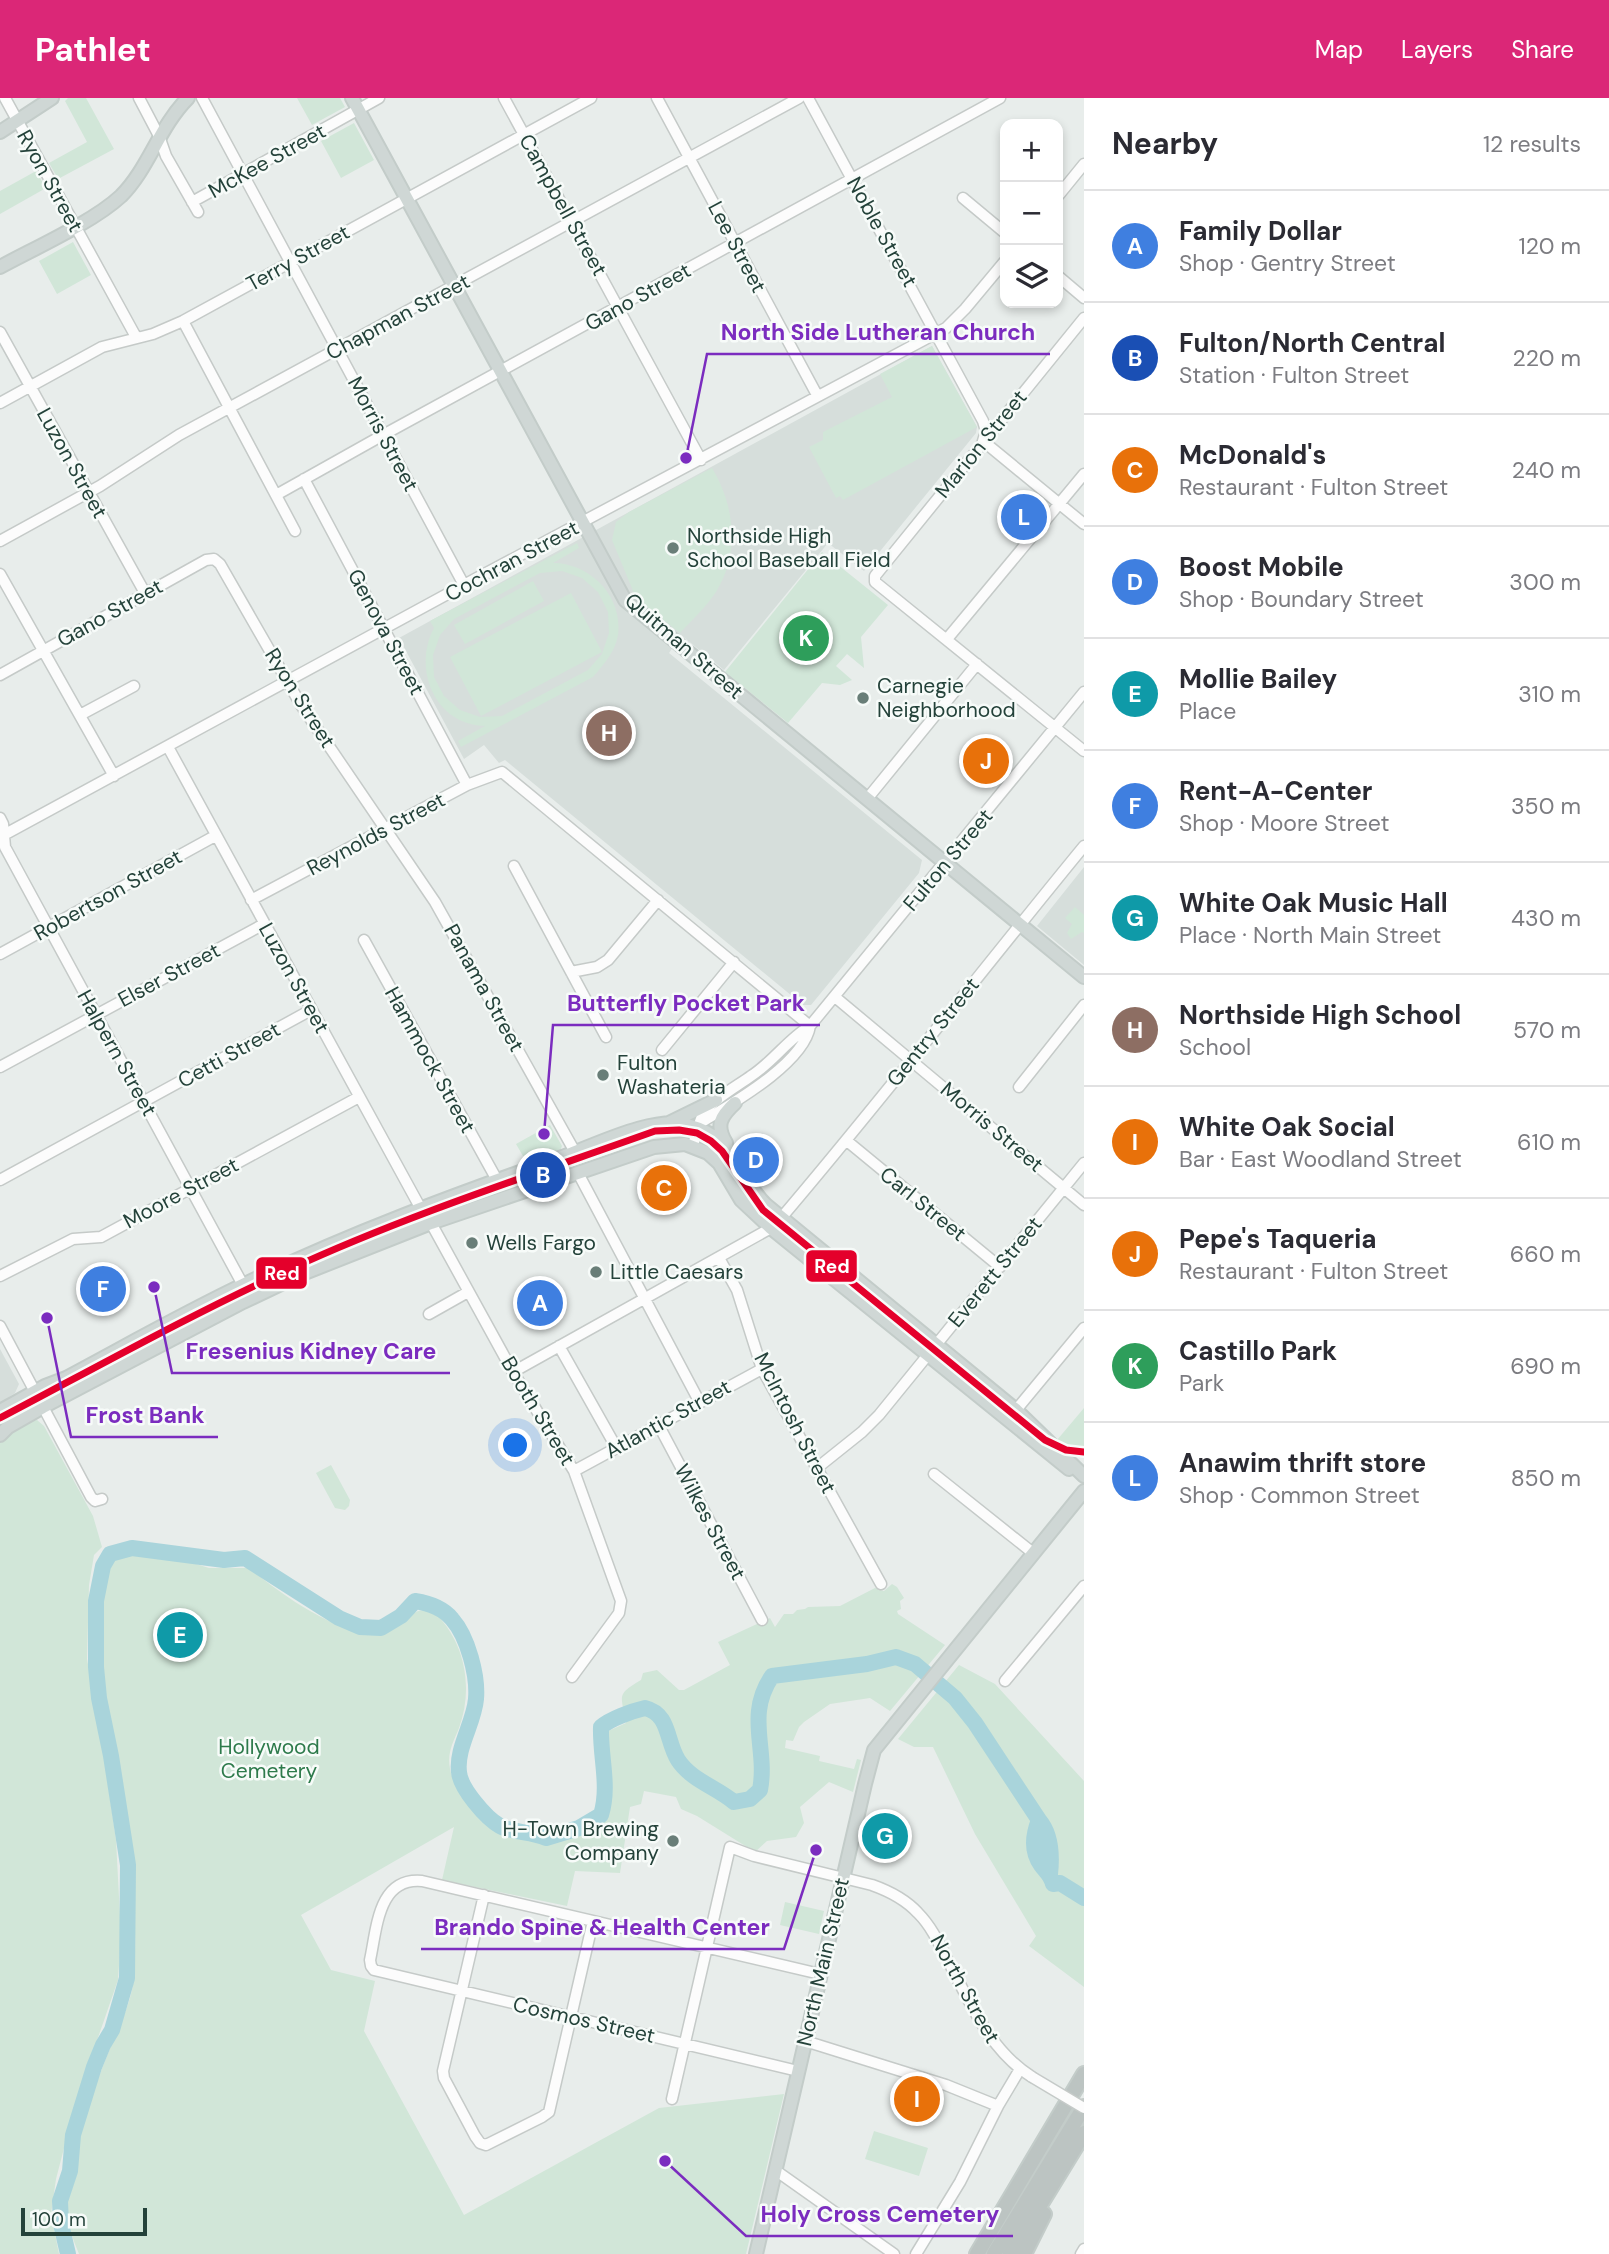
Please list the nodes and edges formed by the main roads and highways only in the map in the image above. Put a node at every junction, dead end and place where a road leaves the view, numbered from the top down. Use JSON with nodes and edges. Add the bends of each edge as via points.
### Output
{"nodes":[{"id":1,"x":52,"y":98,"type":"edge"},
{"id":2,"x":188,"y":98,"type":"edge"},
{"id":3,"x":355,"y":104,"type":"edge"},
{"id":4,"x":0,"y":132,"type":"edge"},
{"id":5,"x":0,"y":267,"type":"edge"},
{"id":6,"x":1084,"y":977,"type":"edge"},
{"id":7,"x":716,"y":1100,"type":"road end"},
{"id":8,"x":735,"y":1103,"type":"road end"},
{"id":9,"x":669,"y":1123,"type":"junction"},
{"id":10,"x":728,"y":1147,"type":"junction"},
{"id":11,"x":931,"y":1351,"type":"junction"},
{"id":12,"x":0,"y":1411,"type":"edge"},
{"id":13,"x":0,"y":1435,"type":"edge"},
{"id":14,"x":1084,"y":1478,"type":"edge"},
{"id":15,"x":1084,"y":1490,"type":"edge"},
{"id":16,"x":1084,"y":2074,"type":"edge"},
{"id":17,"x":1084,"y":2108,"type":"edge"},
{"id":18,"x":1084,"y":2133,"type":"edge"},
{"id":19,"x":1076,"y":2146,"type":"junction"},
{"id":20,"x":988,"y":2234,"type":"junction"},
{"id":21,"x":756,"y":2254,"type":"edge"},
{"id":22,"x":965,"y":2254,"type":"edge"},
{"id":23,"x":977,"y":2254,"type":"edge"},
{"id":24,"x":994,"y":2254,"type":"edge"},
{"id":25,"x":1010,"y":2254,"type":"edge"},
{"id":26,"x":1024,"y":2254,"type":"edge"}],
"edges":[{"from":1,"to":4,"type":"main road"},
{"from":2,"to":5,"type":"main road","via":[[121,195]]},
{"from":3,"to":6,"type":"main road","name":"Quitman Street","via":[[625,600]]},
{"from":7,"to":9,"type":"main road"},
{"from":8,"to":10,"type":"main road","via":[[720,1120]]},
{"from":9,"to":10,"type":"main road","via":[[701,1125]]},
{"from":9,"to":12,"type":"main road","via":[[497,1180],[302,1257]]},
{"from":10,"to":11,"type":"main road","via":[[759,1199]]},
{"from":11,"to":13,"type":"main road","via":[[771,1228],[741,1199],[708,1153],[693,1145],[673,1144],[351,1253],[243,1302],[43,1407]]},
{"from":11,"to":14,"type":"main road"},
{"from":11,"to":14,"type":"main road","via":[[1016,1410]]},
{"from":15,"to":21,"type":"main road","name":"North Main Street","via":[[874,1750]]},
{"from":16,"to":20,"type":"highway"},
{"from":17,"to":24,"type":"highway"},
{"from":18,"to":19,"type":"highway"},
{"from":19,"to":25,"type":"highway"},
{"from":19,"to":26,"type":"highway"},
{"from":20,"to":22,"type":"highway"},
{"from":20,"to":23,"type":"highway"}]}
